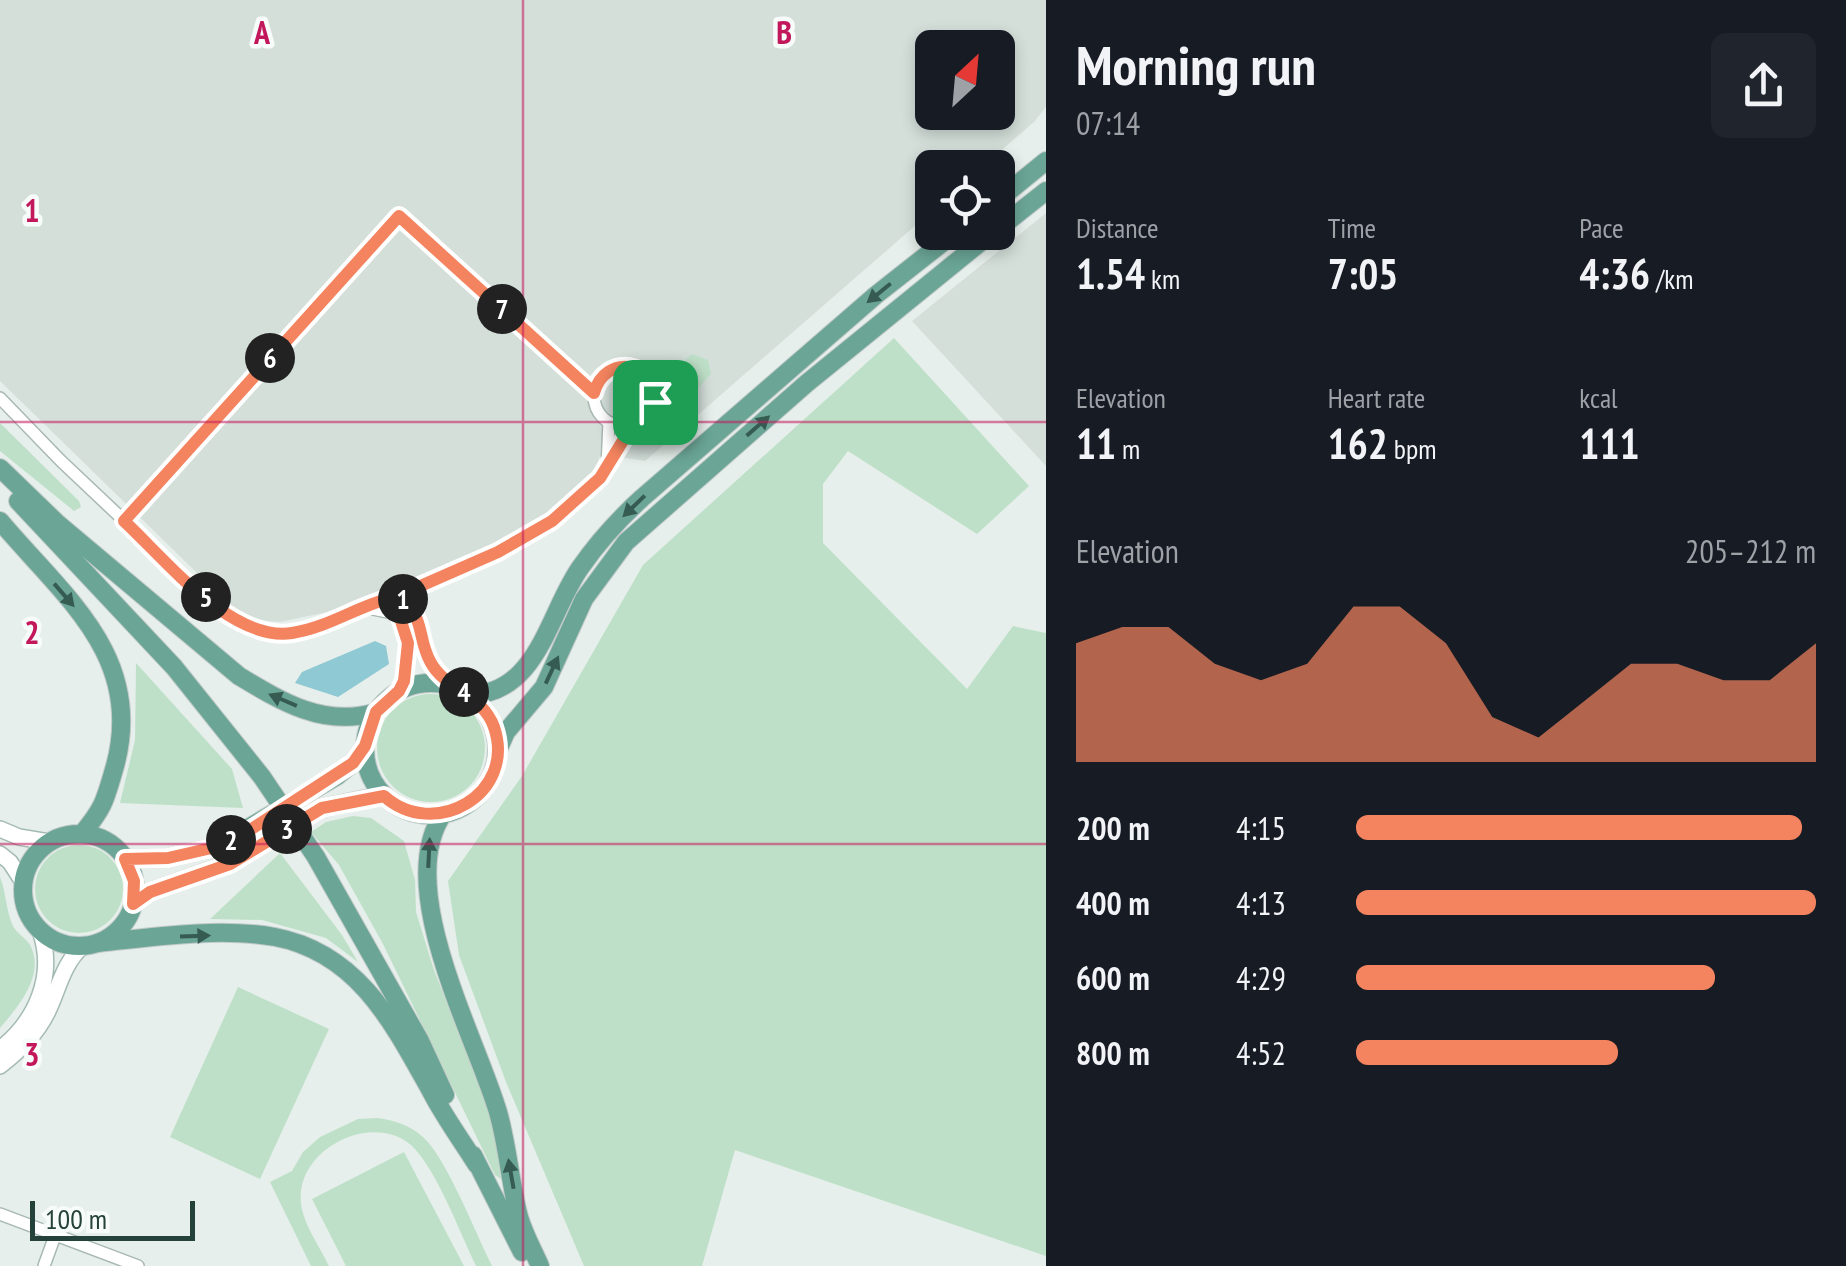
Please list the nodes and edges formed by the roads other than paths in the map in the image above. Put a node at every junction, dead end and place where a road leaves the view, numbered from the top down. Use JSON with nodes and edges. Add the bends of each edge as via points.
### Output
{"nodes":[{"id":1,"x":1046,"y":161,"type":"edge"},
{"id":2,"x":1015,"y":186,"type":"edge"},
{"id":3,"x":1046,"y":191,"type":"edge"},
{"id":4,"x":1015,"y":215,"type":"edge"},
{"id":5,"x":933,"y":250,"type":"edge"},
{"id":6,"x":972,"y":250,"type":"edge"},
{"id":7,"x":594,"y":393,"type":"junction"},
{"id":8,"x":0,"y":398,"type":"edge"},
{"id":9,"x":609,"y":422,"type":"junction"},
{"id":10,"x":632,"y":426,"type":"junction"},
{"id":11,"x":607,"y":467,"type":"junction"},
{"id":12,"x":0,"y":468,"type":"edge"},
{"id":13,"x":0,"y":483,"type":"edge"},
{"id":14,"x":0,"y":521,"type":"edge"},
{"id":15,"x":124,"y":521,"type":"junction"},
{"id":16,"x":428,"y":582,"type":"junction"},
{"id":17,"x":401,"y":602,"type":"junction"},
{"id":18,"x":364,"y":608,"type":"junction"},
{"id":19,"x":416,"y":615,"type":"junction"},
{"id":20,"x":398,"y":618,"type":"junction"},
{"id":21,"x":448,"y":685,"type":"junction"},
{"id":22,"x":399,"y":691,"type":"junction"},
{"id":23,"x":469,"y":695,"type":"junction"},
{"id":24,"x":376,"y":712,"type":"junction"},
{"id":25,"x":365,"y":746,"type":"junction"},
{"id":26,"x":498,"y":750,"type":"junction"},
{"id":27,"x":384,"y":796,"type":"junction"},
{"id":28,"x":443,"y":814,"type":"junction"},
{"id":29,"x":0,"y":828,"type":"edge"},
{"id":30,"x":82,"y":834,"type":"junction"},
{"id":31,"x":50,"y":842,"type":"junction"},
{"id":32,"x":0,"y":854,"type":"edge"},
{"id":33,"x":125,"y":859,"type":"junction"},
{"id":34,"x":23,"y":882,"type":"junction"},
{"id":35,"x":133,"y":904,"type":"junction"},
{"id":36,"x":40,"y":931,"type":"junction"},
{"id":37,"x":91,"y":944,"type":"junction"},
{"id":38,"x":0,"y":1048,"type":"edge"},
{"id":39,"x":0,"y":1066,"type":"edge"},
{"id":40,"x":477,"y":1165,"type":"junction"},
{"id":41,"x":0,"y":1211,"type":"edge"},
{"id":42,"x":56,"y":1233,"type":"junction"},
{"id":43,"x":44,"y":1266,"type":"edge"},
{"id":44,"x":138,"y":1266,"type":"edge"},
{"id":45,"x":529,"y":1266,"type":"edge"},
{"id":46,"x":540,"y":1266,"type":"edge"}],
"edges":[{"from":1,"to":2,"type":"main road"},
{"from":3,"to":4,"type":"main road"},
{"from":5,"to":23,"type":"main road","one_way":true,"via":[[642,498],[580,568],[527,668],[494,692]]},
{"from":26,"to":6,"type":"main road","one_way":true,"via":[[544,687],[584,599],[626,542]]},
{"from":7,"to":9,"type":"street"},
{"from":7,"to":10,"type":"street","via":[[616,367],[646,374],[655,402],[647,418]]},
{"from":7,"to":15,"type":"street","via":[[399,216]]},
{"from":8,"to":15,"type":"street"},
{"from":9,"to":10,"type":"street"},
{"from":9,"to":11,"type":"street"},
{"from":10,"to":11,"type":"street"},
{"from":11,"to":16,"type":"street","via":[[539,530]]},
{"from":24,"to":12,"type":"main road","one_way":true,"via":[[346,719],[319,714],[238,676]]},
{"from":13,"to":40,"type":"main road","bridge":true,"via":[[164,656],[262,777],[420,1040]]},
{"from":14,"to":30,"type":"main road","one_way":true,"via":[[91,626],[118,682],[118,754],[100,815]]},
{"from":15,"to":18,"type":"street","via":[[223,614],[255,631],[298,632]]},
{"from":16,"to":17,"type":"street"},
{"from":16,"to":19,"type":"street"},
{"from":17,"to":18,"type":"street","via":[[387,599]]},
{"from":17,"to":19,"type":"street"},
{"from":17,"to":20,"type":"street"},
{"from":18,"to":20,"type":"street"},
{"from":19,"to":21,"type":"street","via":[[429,660]]},
{"from":20,"to":22,"type":"street","via":[[408,643]]},
{"from":21,"to":22,"type":"main road"},
{"from":21,"to":23,"type":"main road"},
{"from":22,"to":24,"type":"main road"},
{"from":23,"to":26,"type":"main road","via":[[490,719]]},
{"from":24,"to":25,"type":"main road"},
{"from":25,"to":27,"type":"main road"},
{"from":25,"to":33,"type":"main road","via":[[337,776],[226,843],[188,855]]},
{"from":26,"to":28,"type":"main road","via":[[480,794]]},
{"from":27,"to":28,"type":"main road","via":[[415,813]]},
{"from":27,"to":35,"type":"main road","via":[[322,808],[230,864]]},
{"from":46,"to":28,"type":"main road","one_way":true,"via":[[520,1219],[491,1090],[442,960],[428,857]]},
{"from":29,"to":31,"type":"main road"},
{"from":30,"to":31,"type":"main road"},
{"from":30,"to":33,"type":"main road","via":[[107,841]]},
{"from":31,"to":34,"type":"main road","via":[[32,859]]},
{"from":32,"to":34,"type":"main road"},
{"from":33,"to":35,"type":"main road","via":[[134,881]]},
{"from":34,"to":36,"type":"main road","via":[[26,908]]},
{"from":35,"to":37,"type":"main road","via":[[120,928]]},
{"from":36,"to":37,"type":"main road","via":[[60,943]]},
{"from":36,"to":38,"type":"main road","via":[[48,958],[42,988],[26,1021]]},
{"from":37,"to":39,"type":"main road","via":[[68,962],[33,1036]]},
{"from":37,"to":40,"type":"main road","one_way":true,"via":[[257,934],[323,954],[386,1013]]},
{"from":40,"to":45,"type":"main road"},
{"from":41,"to":42,"type":"street"},
{"from":42,"to":43,"type":"street"},
{"from":42,"to":44,"type":"street"}]}
